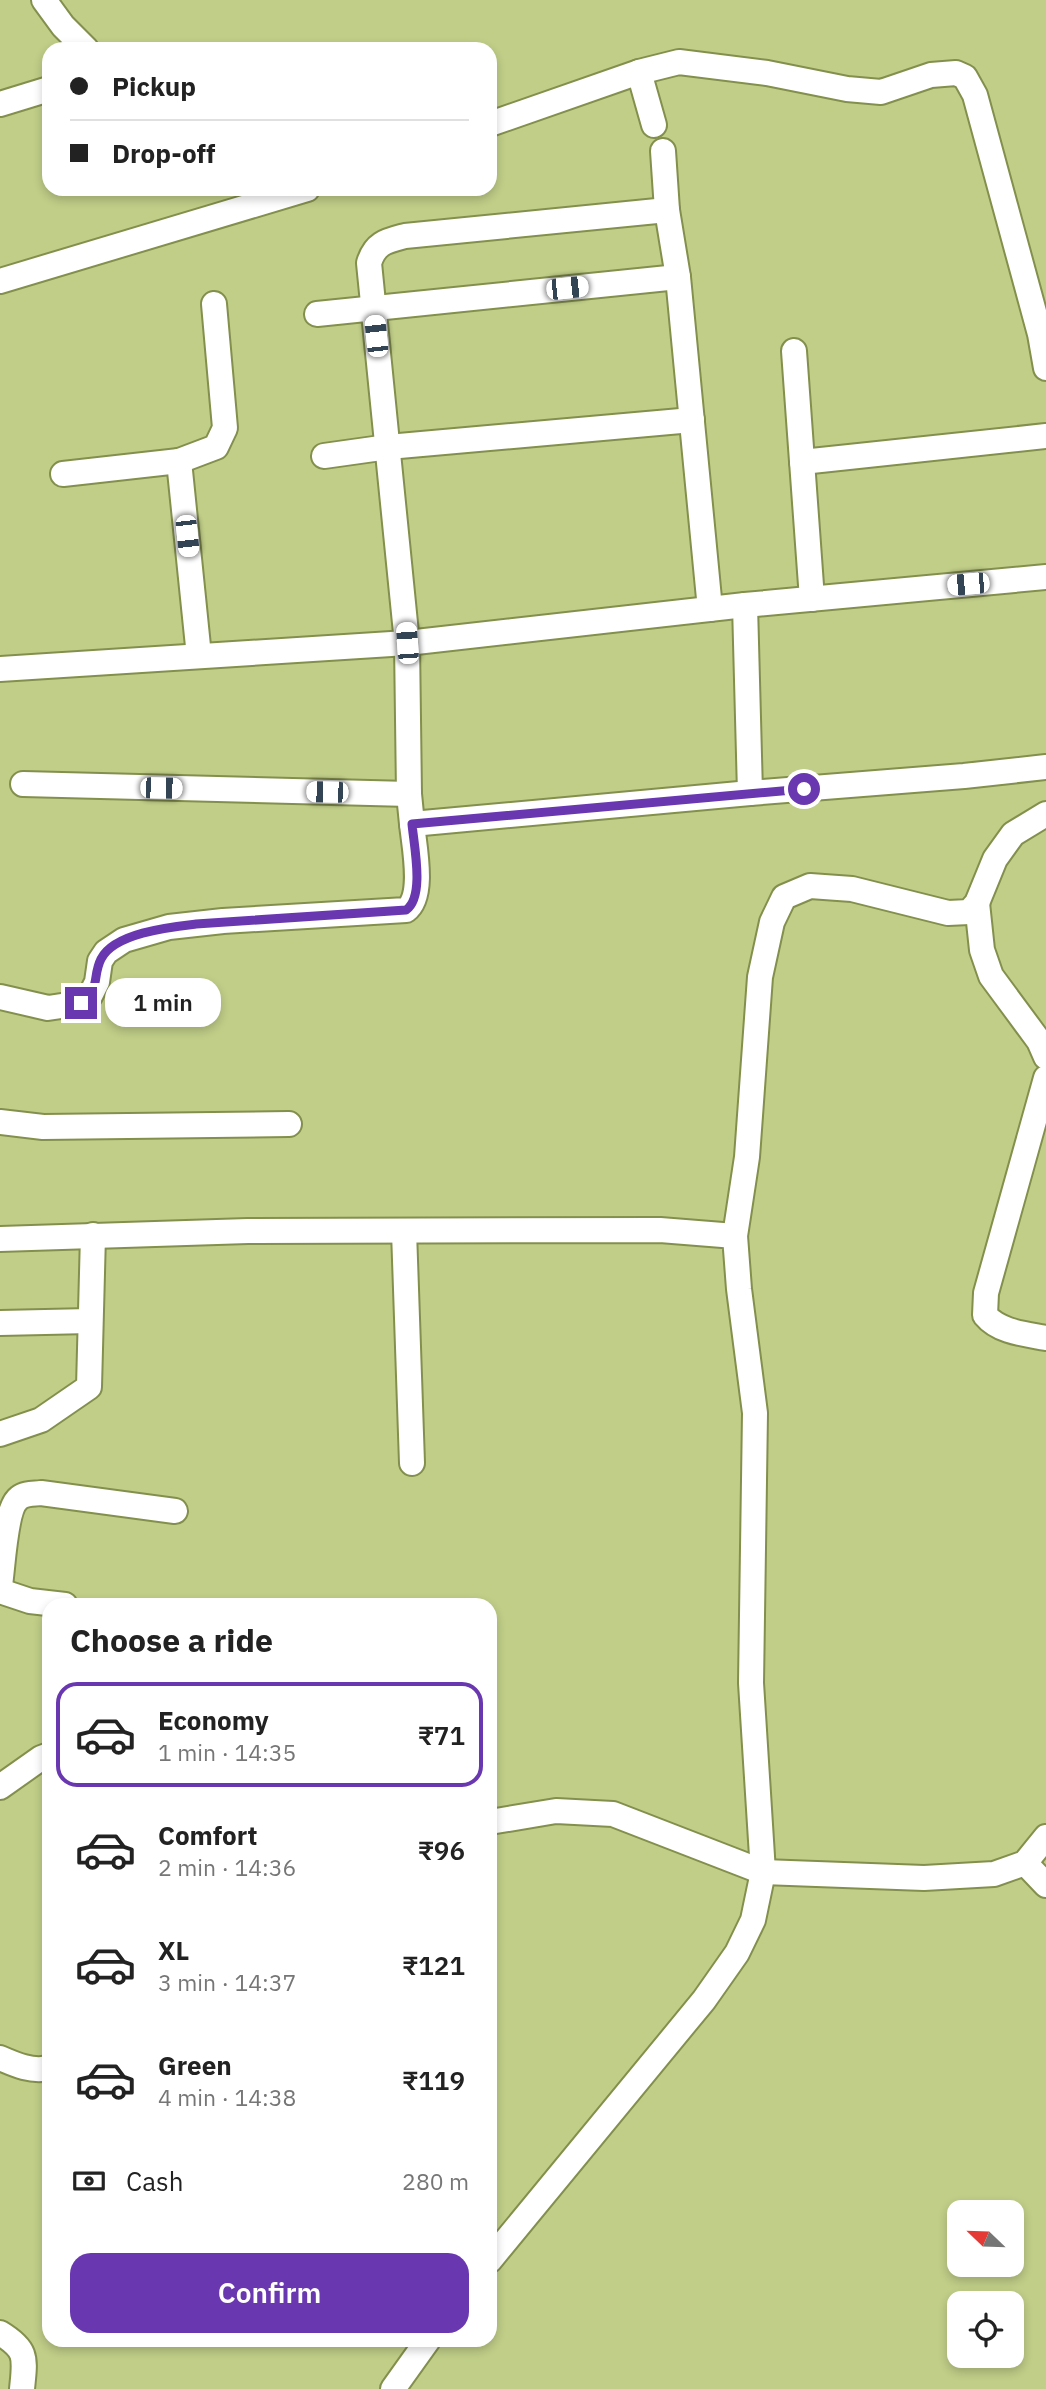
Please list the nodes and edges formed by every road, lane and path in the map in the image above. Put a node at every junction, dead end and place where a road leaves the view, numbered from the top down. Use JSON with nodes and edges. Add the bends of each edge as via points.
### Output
{"nodes":[{"id":1,"x":44,"y":0,"type":"edge"},
{"id":2,"x":79,"y":42,"type":"edge"},
{"id":3,"x":639,"y":72,"type":"junction"},
{"id":4,"x":42,"y":91,"type":"edge"},
{"id":5,"x":0,"y":104,"type":"edge"},
{"id":6,"x":497,"y":122,"type":"edge"},
{"id":7,"x":654,"y":125,"type":"dead end"},
{"id":8,"x":663,"y":151,"type":"dead end"},
{"id":9,"x":284,"y":196,"type":"edge"},
{"id":10,"x":667,"y":209,"type":"junction"},
{"id":11,"x":678,"y":277,"type":"junction"},
{"id":12,"x":0,"y":281,"type":"edge"},
{"id":13,"x":1037,"y":286,"type":"edge"},
{"id":14,"x":214,"y":304,"type":"dead end"},
{"id":15,"x":373,"y":308,"type":"junction"},
{"id":16,"x":317,"y":314,"type":"dead end"},
{"id":17,"x":794,"y":351,"type":"dead end"},
{"id":18,"x":1046,"y":368,"type":"edge"},
{"id":19,"x":692,"y":421,"type":"junction"},
{"id":20,"x":1046,"y":436,"type":"edge"},
{"id":21,"x":388,"y":447,"type":"junction"},
{"id":22,"x":324,"y":456,"type":"dead end"},
{"id":23,"x":179,"y":461,"type":"junction"},
{"id":24,"x":802,"y":462,"type":"junction"},
{"id":25,"x":63,"y":474,"type":"dead end"},
{"id":26,"x":1046,"y":577,"type":"edge"},
{"id":27,"x":812,"y":599,"type":"junction"},
{"id":28,"x":745,"y":605,"type":"junction"},
{"id":29,"x":710,"y":609,"type":"junction"},
{"id":30,"x":407,"y":643,"type":"junction"},
{"id":31,"x":199,"y":656,"type":"junction"},
{"id":32,"x":0,"y":668,"type":"edge"},
{"id":33,"x":1046,"y":767,"type":"edge"},
{"id":34,"x":23,"y":784,"type":"dead end"},
{"id":35,"x":750,"y":793,"type":"junction"},
{"id":36,"x":409,"y":794,"type":"junction"},
{"id":37,"x":1046,"y":814,"type":"edge"},
{"id":38,"x":412,"y":824,"type":"junction"},
{"id":39,"x":977,"y":903,"type":"junction"},
{"id":40,"x":0,"y":998,"type":"edge"},
{"id":41,"x":1046,"y":1057,"type":"edge"},
{"id":42,"x":1046,"y":1078,"type":"edge"},
{"id":43,"x":0,"y":1122,"type":"edge"},
{"id":44,"x":289,"y":1124,"type":"dead end"},
{"id":45,"x":404,"y":1231,"type":"junction"},
{"id":46,"x":93,"y":1235,"type":"junction"},
{"id":47,"x":735,"y":1236,"type":"junction"},
{"id":48,"x":0,"y":1239,"type":"edge"},
{"id":49,"x":90,"y":1321,"type":"junction"},
{"id":50,"x":0,"y":1323,"type":"edge"},
{"id":51,"x":1046,"y":1338,"type":"edge"},
{"id":52,"x":0,"y":1434,"type":"edge"},
{"id":53,"x":412,"y":1463,"type":"dead end"},
{"id":54,"x":176,"y":1511,"type":"dead end"},
{"id":55,"x":0,"y":1585,"type":"edge"},
{"id":56,"x":0,"y":1591,"type":"edge"},
{"id":57,"x":42,"y":1602,"type":"edge"},
{"id":58,"x":42,"y":1758,"type":"edge"},
{"id":59,"x":0,"y":1787,"type":"edge"},
{"id":60,"x":497,"y":1821,"type":"edge"},
{"id":61,"x":1046,"y":1837,"type":"edge"},
{"id":62,"x":1025,"y":1863,"type":"junction"},
{"id":63,"x":764,"y":1872,"type":"junction"},
{"id":64,"x":1046,"y":1885,"type":"edge"},
{"id":65,"x":0,"y":2058,"type":"edge"},
{"id":66,"x":42,"y":2070,"type":"edge"},
{"id":67,"x":497,"y":2251,"type":"edge"},
{"id":68,"x":0,"y":2333,"type":"edge"},
{"id":69,"x":423,"y":2347,"type":"edge"},
{"id":70,"x":22,"y":2389,"type":"edge"},
{"id":71,"x":393,"y":2389,"type":"edge"}],
"edges":[{"from":1,"to":2,"type":"street"},
{"from":3,"to":6,"type":"street"},
{"from":3,"to":7,"type":"street"},
{"from":3,"to":13,"type":"street","via":[[679,62],[881,92],[931,75],[965,77],[975,95]]},
{"from":4,"to":5,"type":"street"},
{"from":8,"to":10,"type":"street"},
{"from":9,"to":12,"type":"street"},
{"from":10,"to":11,"type":"street"},
{"from":10,"to":15,"type":"street","via":[[387,240],[372,250],[369,264]]},
{"from":11,"to":15,"type":"street"},
{"from":11,"to":19,"type":"street"},
{"from":13,"to":18,"type":"street"},
{"from":14,"to":23,"type":"street","via":[[225,428],[216,447]]},
{"from":15,"to":16,"type":"street"},
{"from":15,"to":21,"type":"street"},
{"from":17,"to":24,"type":"street"},
{"from":19,"to":21,"type":"street"},
{"from":19,"to":29,"type":"street"},
{"from":20,"to":24,"type":"street"},
{"from":21,"to":22,"type":"street"},
{"from":21,"to":30,"type":"street"},
{"from":23,"to":25,"type":"street"},
{"from":23,"to":31,"type":"street"},
{"from":24,"to":27,"type":"street"},
{"from":26,"to":27,"type":"street"},
{"from":27,"to":28,"type":"street"},
{"from":28,"to":29,"type":"street"},
{"from":28,"to":35,"type":"street"},
{"from":29,"to":30,"type":"street"},
{"from":30,"to":31,"type":"street"},
{"from":30,"to":36,"type":"street"},
{"from":31,"to":32,"type":"street"},
{"from":33,"to":35,"type":"street"},
{"from":34,"to":36,"type":"street"},
{"from":35,"to":38,"type":"street"},
{"from":36,"to":38,"type":"street"},
{"from":37,"to":39,"type":"street","via":[[1013,834],[995,859]]},
{"from":38,"to":40,"type":"street","via":[[417,889],[406,910],[169,927],[124,940],[106,952],[97,982],[81,1003],[48,1008]]},
{"from":39,"to":41,"type":"street","via":[[982,950],[991,976]]},
{"from":39,"to":47,"type":"street","via":[[969,912],[948,913],[852,889],[810,886],[784,897],[772,922],[760,976],[747,1157]]},
{"from":42,"to":51,"type":"street","via":[[986,1293],[985,1315],[1013,1331]]},
{"from":43,"to":44,"type":"street","via":[[43,1127]]},
{"from":45,"to":46,"type":"street"},
{"from":45,"to":47,"type":"street","via":[[660,1230]]},
{"from":45,"to":53,"type":"street"},
{"from":46,"to":48,"type":"street"},
{"from":46,"to":49,"type":"street"},
{"from":47,"to":63,"type":"street","via":[[755,1413],[751,1683]]},
{"from":49,"to":50,"type":"street"},
{"from":49,"to":52,"type":"street","via":[[89,1387],[41,1420]]},
{"from":54,"to":55,"type":"street","via":[[41,1493],[18,1498],[10,1512]]},
{"from":56,"to":57,"type":"street"},
{"from":58,"to":59,"type":"street"},
{"from":60,"to":63,"type":"street","via":[[556,1811],[612,1814]]},
{"from":61,"to":62,"type":"street"},
{"from":62,"to":63,"type":"street","via":[[994,1874],[924,1878]]},
{"from":62,"to":64,"type":"street"},
{"from":63,"to":67,"type":"street","via":[[753,1920],[737,1953],[704,2000]]},
{"from":65,"to":66,"type":"street"},
{"from":68,"to":70,"type":"street","via":[[18,2344],[24,2361]]},
{"from":69,"to":71,"type":"street"}]}
